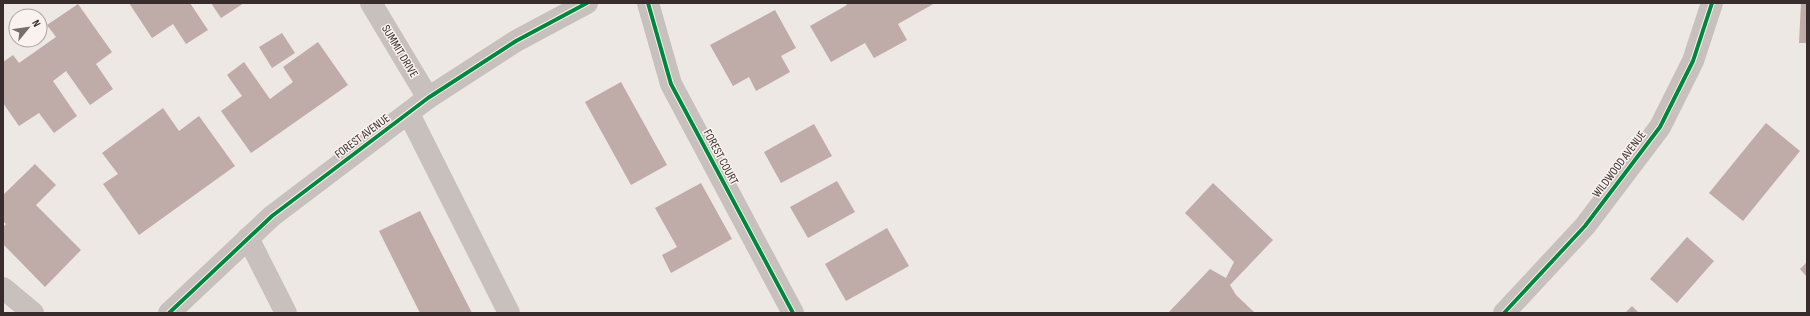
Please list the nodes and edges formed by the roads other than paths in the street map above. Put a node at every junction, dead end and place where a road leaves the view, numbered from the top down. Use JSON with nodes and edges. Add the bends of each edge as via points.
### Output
{"nodes":[{"id":1,"x":372,"y":3,"type":"edge"},
{"id":2,"x":587,"y":3,"type":"edge"},
{"id":3,"x":648,"y":3,"type":"edge"},
{"id":4,"x":1712,"y":3,"type":"edge"},
{"id":5,"x":428,"y":98,"type":"junction"},
{"id":6,"x":409,"y":114,"type":"junction"},
{"id":7,"x":248,"y":238,"type":"junction"},
{"id":8,"x":3,"y":288,"type":"edge"},
{"id":9,"x":33,"y":313,"type":"edge"},
{"id":10,"x":169,"y":313,"type":"edge"},
{"id":11,"x":286,"y":313,"type":"edge"},
{"id":12,"x":509,"y":313,"type":"edge"},
{"id":13,"x":792,"y":313,"type":"edge"},
{"id":14,"x":1504,"y":313,"type":"edge"}],
"edges":[{"from":1,"to":5,"type":"street","name":"SUMMIT DRIVE"},
{"from":2,"to":5,"type":"street","name":"FOREST AVENUE","via":[[516,41]]},
{"from":3,"to":13,"type":"street","name":"FOREST COURT","via":[[671,84]]},
{"from":4,"to":14,"type":"street","name":"WILDWOOD AVENUE","via":[[1693,61],[1660,127],[1586,226]]},
{"from":5,"to":6,"type":"street","name":"FOREST AVENUE"},
{"from":6,"to":7,"type":"street","name":"FOREST AVENUE","via":[[272,216]]},
{"from":6,"to":12,"type":"street"},
{"from":7,"to":10,"type":"street","name":"FOREST AVENUE"},
{"from":7,"to":11,"type":"street"},
{"from":8,"to":9,"type":"street"}]}
